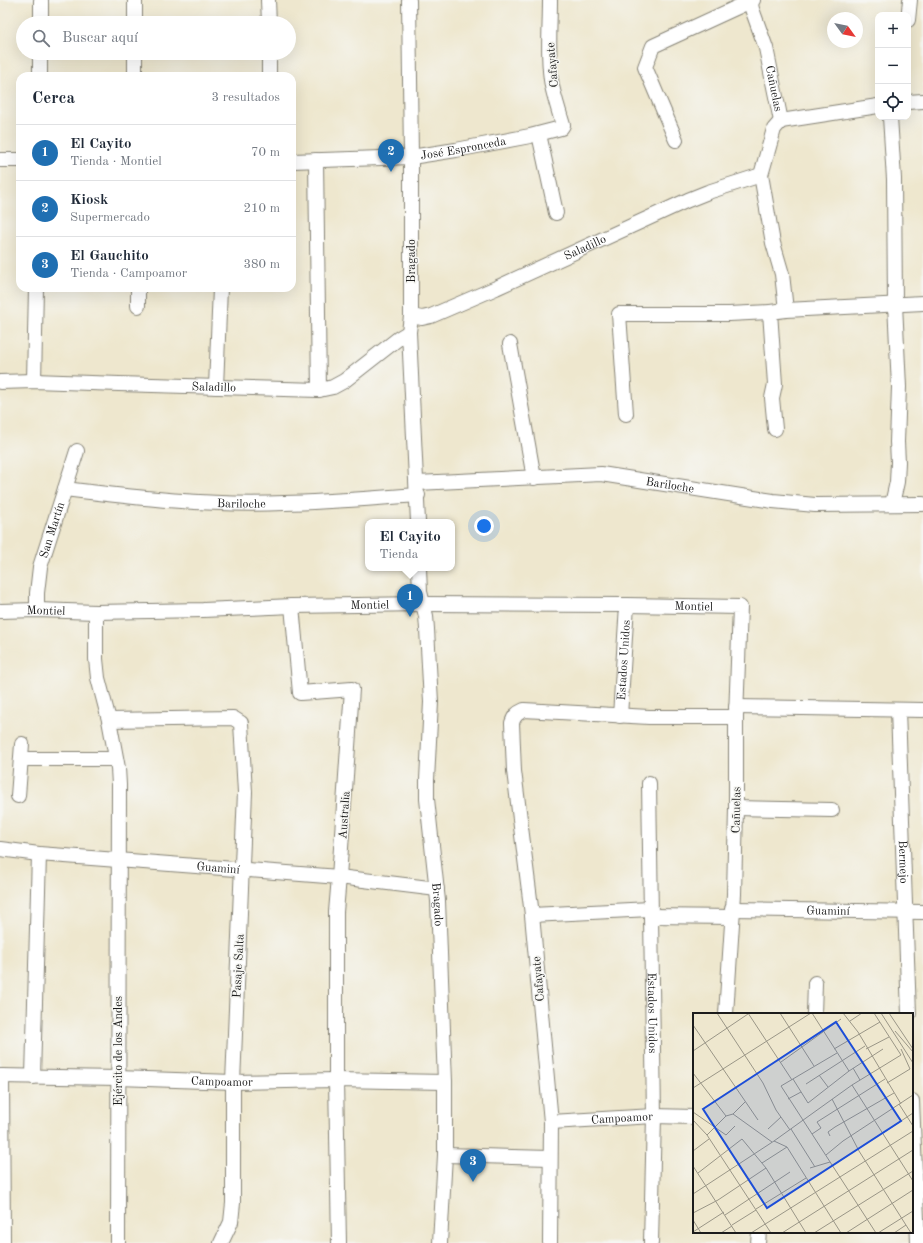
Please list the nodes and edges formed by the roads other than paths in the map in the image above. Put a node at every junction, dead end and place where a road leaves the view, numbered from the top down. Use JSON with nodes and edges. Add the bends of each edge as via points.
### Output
{"nodes":[{"id":1,"x":41,"y":0,"type":"edge"},
{"id":2,"x":135,"y":0,"type":"edge"},
{"id":3,"x":268,"y":0,"type":"edge"},
{"id":4,"x":409,"y":0,"type":"edge"},
{"id":5,"x":550,"y":0,"type":"edge"},
{"id":6,"x":751,"y":0,"type":"edge"},
{"id":7,"x":910,"y":0,"type":"edge"},
{"id":8,"x":909,"y":12,"type":"edge"},
{"id":9,"x":41,"y":16,"type":"edge"},
{"id":10,"x":135,"y":16,"type":"edge"},
{"id":11,"x":269,"y":16,"type":"edge"},
{"id":12,"x":40,"y":60,"type":"edge"},
{"id":13,"x":135,"y":60,"type":"edge"},
{"id":14,"x":269,"y":60,"type":"edge"},
{"id":15,"x":40,"y":72,"type":"edge"},
{"id":16,"x":135,"y":72,"type":"edge"},
{"id":17,"x":269,"y":72,"type":"edge"},
{"id":18,"x":875,"y":106,"type":"edge"},
{"id":19,"x":890,"y":120,"type":"edge"},
{"id":20,"x":781,"y":121,"type":"junction"},
{"id":21,"x":561,"y":128,"type":"joint"},
{"id":22,"x":539,"y":134,"type":"junction"},
{"id":23,"x":676,"y":140,"type":"dead end"},
{"id":24,"x":411,"y":157,"type":"junction"},
{"id":25,"x":0,"y":160,"type":"edge"},
{"id":26,"x":16,"y":160,"type":"edge"},
{"id":27,"x":316,"y":160,"type":"junction"},
{"id":28,"x":296,"y":161,"type":"edge"},
{"id":29,"x":761,"y":175,"type":"junction"},
{"id":30,"x":556,"y":213,"type":"dead end"},
{"id":31,"x":36,"y":292,"type":"edge"},
{"id":32,"x":138,"y":292,"type":"edge"},
{"id":33,"x":220,"y":292,"type":"edge"},
{"id":34,"x":896,"y":304,"type":"junction"},
{"id":35,"x":923,"y":304,"type":"edge"},
{"id":36,"x":138,"y":306,"type":"dead end"},
{"id":37,"x":786,"y":310,"type":"junction"},
{"id":38,"x":770,"y":312,"type":"junction"},
{"id":39,"x":410,"y":316,"type":"junction"},
{"id":40,"x":409,"y":332,"type":"junction"},
{"id":41,"x":510,"y":344,"type":"dead end"},
{"id":42,"x":0,"y":382,"type":"edge"},
{"id":43,"x":34,"y":382,"type":"junction"},
{"id":44,"x":216,"y":387,"type":"junction"},
{"id":45,"x":319,"y":390,"type":"junction"},
{"id":46,"x":626,"y":414,"type":"dead end"},
{"id":47,"x":775,"y":429,"type":"dead end"},
{"id":48,"x":77,"y":451,"type":"dead end"},
{"id":49,"x":534,"y":478,"type":"junction"},
{"id":50,"x":65,"y":489,"type":"junction"},
{"id":51,"x":417,"y":489,"type":"junction"},
{"id":52,"x":892,"y":504,"type":"junction"},
{"id":53,"x":923,"y":504,"type":"edge"},
{"id":54,"x":418,"y":519,"type":"edge"},
{"id":55,"x":420,"y":571,"type":"edge"},
{"id":56,"x":423,"y":604,"type":"junction"},
{"id":57,"x":627,"y":605,"type":"junction"},
{"id":58,"x":292,"y":606,"type":"junction"},
{"id":59,"x":740,"y":607,"type":"joint"},
{"id":60,"x":38,"y":610,"type":"junction"},
{"id":61,"x":0,"y":611,"type":"edge"},
{"id":62,"x":96,"y":612,"type":"junction"},
{"id":63,"x":898,"y":710,"type":"junction"},
{"id":64,"x":923,"y":710,"type":"edge"},
{"id":65,"x":736,"y":712,"type":"junction"},
{"id":66,"x":620,"y":716,"type":"junction"},
{"id":67,"x":109,"y":720,"type":"junction"},
{"id":68,"x":22,"y":744,"type":"dead end"},
{"id":69,"x":21,"y":759,"type":"junction"},
{"id":70,"x":116,"y":759,"type":"junction"},
{"id":71,"x":649,"y":783,"type":"dead end"},
{"id":72,"x":18,"y":796,"type":"dead end"},
{"id":73,"x":736,"y":808,"type":"junction"},
{"id":74,"x":832,"y":810,"type":"dead end"},
{"id":75,"x":0,"y":849,"type":"edge"},
{"id":76,"x":39,"y":854,"type":"junction"},
{"id":77,"x":118,"y":860,"type":"junction"},
{"id":78,"x":243,"y":870,"type":"junction"},
{"id":79,"x":339,"y":877,"type":"junction"},
{"id":80,"x":437,"y":889,"type":"junction"},
{"id":81,"x":651,"y":912,"type":"junction"},
{"id":82,"x":905,"y":912,"type":"junction"},
{"id":83,"x":923,"y":912,"type":"edge"},
{"id":84,"x":732,"y":913,"type":"junction"},
{"id":85,"x":532,"y":915,"type":"junction"},
{"id":86,"x":815,"y":983,"type":"dead end"},
{"id":87,"x":726,"y":1013,"type":"edge"},
{"id":88,"x":814,"y":1013,"type":"edge"},
{"id":89,"x":909,"y":1013,"type":"edge"},
{"id":90,"x":1,"y":1076,"type":"edge"},
{"id":91,"x":33,"y":1077,"type":"junction"},
{"id":92,"x":118,"y":1078,"type":"junction"},
{"id":93,"x":336,"y":1080,"type":"junction"},
{"id":94,"x":233,"y":1082,"type":"junction"},
{"id":95,"x":445,"y":1082,"type":"junction"},
{"id":96,"x":654,"y":1116,"type":"junction"},
{"id":97,"x":693,"y":1117,"type":"edge"},
{"id":98,"x":551,"y":1122,"type":"junction"},
{"id":99,"x":913,"y":1136,"type":"edge"},
{"id":100,"x":445,"y":1155,"type":"junction"},
{"id":101,"x":550,"y":1158,"type":"junction"},
{"id":102,"x":759,"y":1233,"type":"edge"},
{"id":103,"x":3,"y":1243,"type":"edge"},
{"id":104,"x":118,"y":1243,"type":"edge"},
{"id":105,"x":221,"y":1243,"type":"edge"},
{"id":106,"x":339,"y":1243,"type":"edge"},
{"id":107,"x":440,"y":1243,"type":"edge"},
{"id":108,"x":550,"y":1243,"type":"edge"},
{"id":109,"x":651,"y":1243,"type":"edge"},
{"id":110,"x":758,"y":1243,"type":"edge"},
{"id":111,"x":918,"y":1243,"type":"edge"}],
"edges":[{"from":1,"to":9,"type":"street"},
{"from":2,"to":10,"type":"street"},
{"from":3,"to":11,"type":"street"},
{"from":4,"to":24,"type":"street","name":"Bragado"},
{"from":5,"to":21,"type":"street","name":"Cafayate","via":[[551,77],[563,125]]},
{"from":6,"to":20,"type":"street","name":"Cañuelas","via":[[766,48]]},
{"from":6,"to":23,"type":"street","via":[[653,46],[645,67]]},
{"from":7,"to":8,"type":"street"},
{"from":12,"to":15,"type":"street"},
{"from":13,"to":16,"type":"street"},
{"from":14,"to":17,"type":"street"},
{"from":18,"to":20,"type":"street"},
{"from":19,"to":34,"type":"street"},
{"from":20,"to":29,"type":"street","name":"Cañuelas","via":[[774,129]]},
{"from":21,"to":22,"type":"street","name":"José Espronceda"},
{"from":22,"to":24,"type":"street","name":"José Espronceda"},
{"from":22,"to":30,"type":"street"},
{"from":24,"to":27,"type":"street","name":"José Espronceda"},
{"from":24,"to":39,"type":"street","name":"Bragado"},
{"from":25,"to":26,"type":"street"},
{"from":27,"to":28,"type":"street","name":"José Espronceda"},
{"from":27,"to":45,"type":"street"},
{"from":29,"to":37,"type":"street","via":[[773,243],[782,274]]},
{"from":29,"to":39,"type":"street","name":"Saladillo","via":[[688,200],[431,316]]},
{"from":31,"to":43,"type":"street"},
{"from":32,"to":36,"type":"street"},
{"from":33,"to":44,"type":"street"},
{"from":34,"to":35,"type":"street"},
{"from":34,"to":37,"type":"street"},
{"from":34,"to":52,"type":"street","via":[[898,462]]},
{"from":37,"to":38,"type":"street"},
{"from":38,"to":46,"type":"street","via":[[619,314]]},
{"from":38,"to":47,"type":"street"},
{"from":39,"to":40,"type":"street","name":"Bragado"},
{"from":40,"to":45,"type":"street","name":"Saladillo","via":[[344,381]]},
{"from":40,"to":51,"type":"street","name":"Bragado"},
{"from":41,"to":49,"type":"street"},
{"from":42,"to":43,"type":"street","name":"Saladillo"},
{"from":43,"to":44,"type":"street","name":"Saladillo"},
{"from":44,"to":45,"type":"street","name":"Saladillo"},
{"from":48,"to":50,"type":"street","name":"San Martín"},
{"from":49,"to":51,"type":"street","name":"Bariloche"},
{"from":49,"to":52,"type":"street","name":"Bariloche","via":[[601,474],[794,503]]},
{"from":50,"to":51,"type":"street","name":"Bariloche","via":[[177,501],[234,503],[283,503]]},
{"from":50,"to":60,"type":"street","name":"San Martín","via":[[40,567]]},
{"from":51,"to":54,"type":"street","name":"Bragado"},
{"from":52,"to":53,"type":"street","name":"Bariloche"},
{"from":55,"to":56,"type":"street","name":"Bragado"},
{"from":56,"to":57,"type":"street","name":"Montiel"},
{"from":56,"to":58,"type":"street","name":"Montiel"},
{"from":56,"to":80,"type":"street","name":"Bragado","via":[[431,702],[427,799]]},
{"from":57,"to":59,"type":"street","name":"Montiel"},
{"from":57,"to":66,"type":"street","name":"Estados Unidos"},
{"from":58,"to":62,"type":"street","name":"Montiel"},
{"from":58,"to":79,"type":"street","name":"Australia","via":[[300,693],[352,689]]},
{"from":59,"to":65,"type":"street","name":"Cañuelas"},
{"from":60,"to":61,"type":"street","name":"Montiel"},
{"from":60,"to":62,"type":"street","name":"Montiel"},
{"from":62,"to":67,"type":"street","name":"Ejército de los Andes","via":[[98,678]]},
{"from":63,"to":64,"type":"street"},
{"from":63,"to":65,"type":"street"},
{"from":63,"to":82,"type":"street","name":"Bermejo"},
{"from":65,"to":66,"type":"street"},
{"from":65,"to":73,"type":"street","name":"Cañuelas"},
{"from":66,"to":85,"type":"street","name":"Cafayate","via":[[524,710],[514,717],[514,771]]},
{"from":67,"to":70,"type":"street","name":"Ejército de los Andes"},
{"from":67,"to":78,"type":"street","name":"Pasaje Salta","via":[[233,718],[241,723],[245,792]]},
{"from":68,"to":69,"type":"street"},
{"from":69,"to":70,"type":"street"},
{"from":69,"to":72,"type":"street"},
{"from":70,"to":77,"type":"street","name":"Ejército de los Andes","via":[[119,785]]},
{"from":71,"to":81,"type":"street","name":"Estados Unidos"},
{"from":73,"to":74,"type":"street"},
{"from":73,"to":84,"type":"street","name":"Cañuelas"},
{"from":75,"to":76,"type":"street","name":"Guaminí"},
{"from":76,"to":77,"type":"street","name":"Guaminí"},
{"from":76,"to":91,"type":"street"},
{"from":77,"to":78,"type":"street","name":"Guaminí"},
{"from":77,"to":92,"type":"street","name":"Ejército de los Andes"},
{"from":78,"to":79,"type":"street","name":"Guaminí"},
{"from":78,"to":94,"type":"street","name":"Pasaje Salta"},
{"from":79,"to":80,"type":"street","name":"Guaminí"},
{"from":79,"to":93,"type":"street","name":"Australia","via":[[336,912]]},
{"from":80,"to":95,"type":"street","name":"Bragado"},
{"from":81,"to":84,"type":"street","name":"Guaminí"},
{"from":81,"to":85,"type":"street","name":"Guaminí"},
{"from":81,"to":96,"type":"street","name":"Estados Unidos"},
{"from":82,"to":83,"type":"street","name":"Guaminí"},
{"from":82,"to":84,"type":"street","name":"Guaminí"},
{"from":82,"to":89,"type":"street","name":"Bermejo"},
{"from":84,"to":87,"type":"street","name":"Cañuelas"},
{"from":85,"to":98,"type":"street","name":"Cafayate"},
{"from":86,"to":88,"type":"street"},
{"from":90,"to":91,"type":"street","name":"Campoamor"},
{"from":90,"to":103,"type":"street"},
{"from":91,"to":92,"type":"street","name":"Campoamor"},
{"from":92,"to":94,"type":"street","name":"Campoamor"},
{"from":92,"to":104,"type":"street","name":"Ejército de los Andes"},
{"from":93,"to":94,"type":"street","name":"Campoamor"},
{"from":93,"to":95,"type":"street","name":"Campoamor"},
{"from":93,"to":106,"type":"street","name":"Australia"},
{"from":94,"to":105,"type":"street","name":"Pasaje Salta","via":[[233,1203],[231,1222]]},
{"from":95,"to":100,"type":"street","name":"Bragado"},
{"from":96,"to":97,"type":"street","name":"Campoamor"},
{"from":96,"to":98,"type":"street","name":"Campoamor"},
{"from":96,"to":109,"type":"street","name":"Estados Unidos"},
{"from":98,"to":101,"type":"street","name":"Cafayate"},
{"from":99,"to":111,"type":"street"},
{"from":100,"to":101,"type":"street"},
{"from":100,"to":107,"type":"street","name":"Bragado"},
{"from":101,"to":108,"type":"street","name":"Cafayate"},
{"from":102,"to":110,"type":"street"}]}
